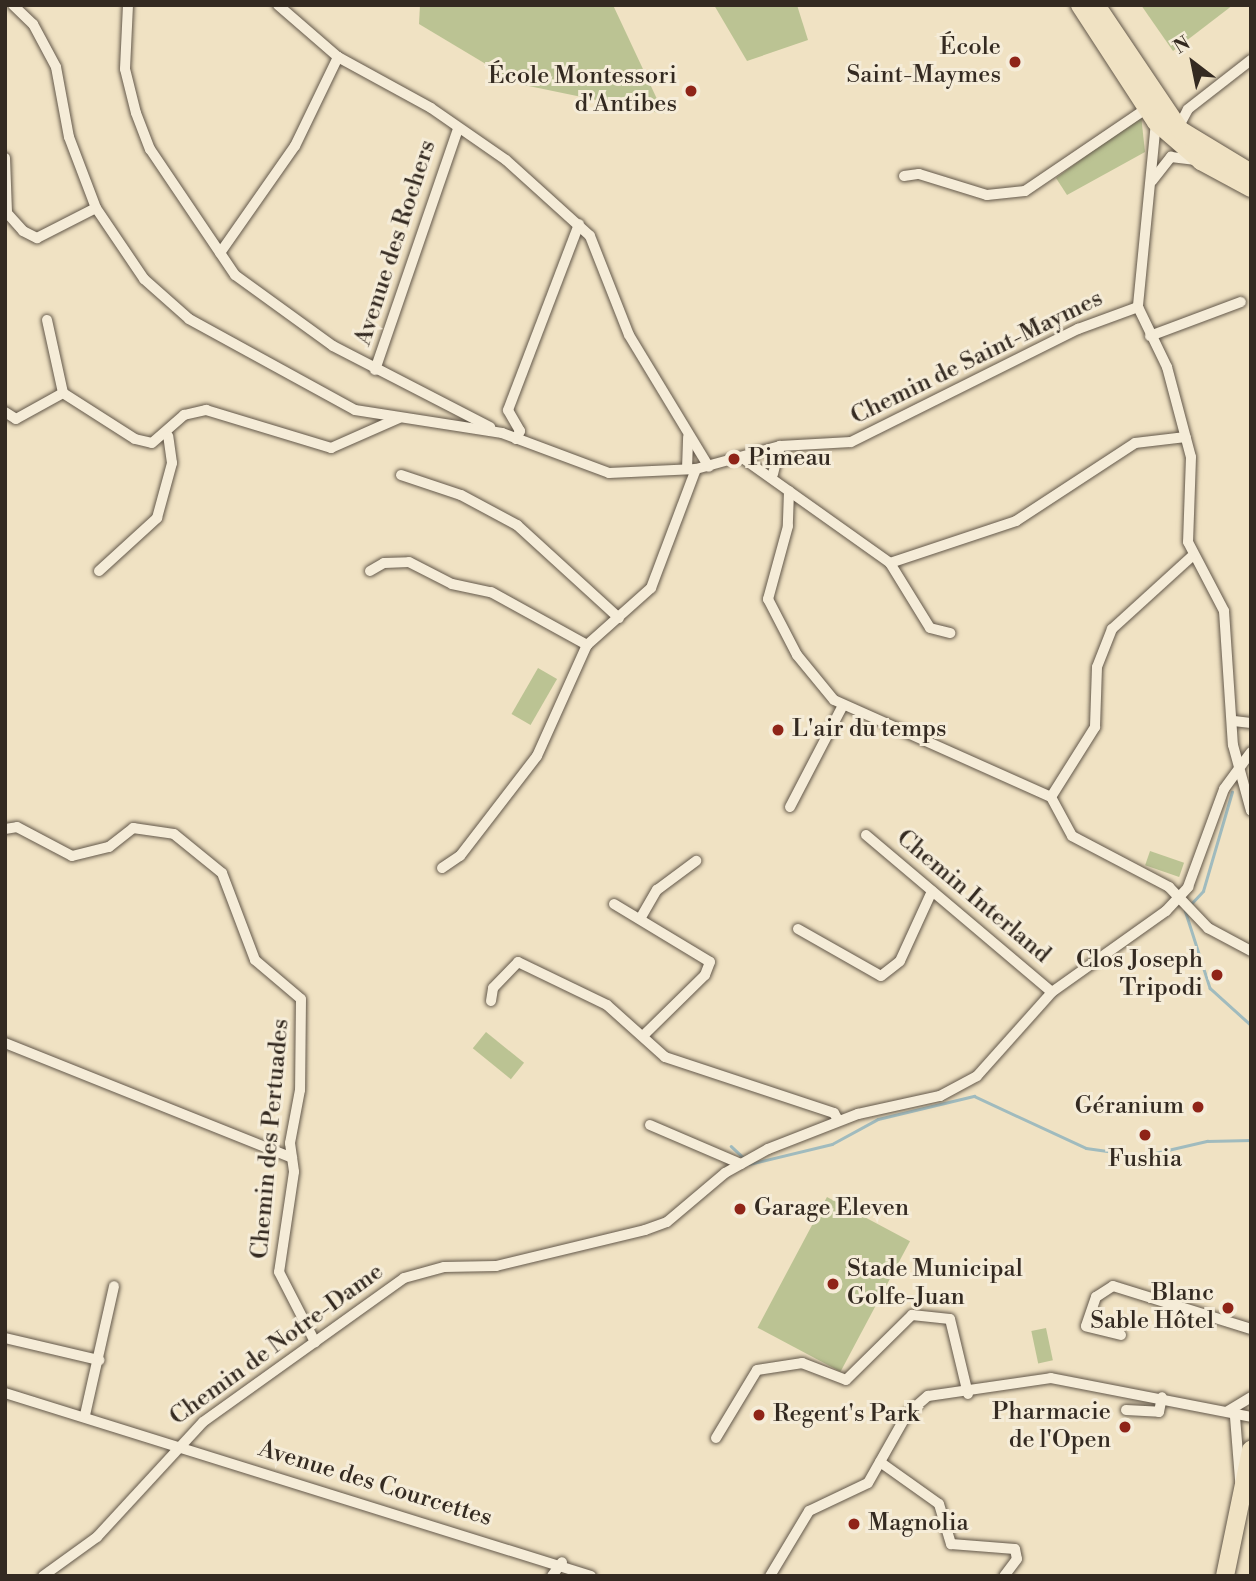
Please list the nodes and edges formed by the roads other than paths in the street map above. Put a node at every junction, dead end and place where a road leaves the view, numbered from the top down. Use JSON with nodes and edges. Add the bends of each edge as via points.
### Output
{"nodes":[{"id":1,"x":13,"y":5,"type":"edge"},
{"id":2,"x":128,"y":5,"type":"edge"},
{"id":3,"x":278,"y":5,"type":"edge"},
{"id":4,"x":1080,"y":5,"type":"edge"},
{"id":5,"x":1096,"y":5,"type":"edge"},
{"id":6,"x":338,"y":57,"type":"junction"},
{"id":7,"x":1251,"y":60,"type":"edge"},
{"id":8,"x":1188,"y":109,"type":"junction"},
{"id":9,"x":1155,"y":113,"type":"junction"},
{"id":10,"x":1178,"y":128,"type":"junction"},
{"id":11,"x":457,"y":129,"type":"junction"},
{"id":12,"x":5,"y":158,"type":"edge"},
{"id":13,"x":1201,"y":161,"type":"junction"},
{"id":14,"x":1251,"y":173,"type":"edge"},
{"id":15,"x":904,"y":176,"type":"dead end"},
{"id":16,"x":1251,"y":188,"type":"edge"},
{"id":17,"x":1148,"y":190,"type":"junction"},
{"id":18,"x":96,"y":208,"type":"junction"},
{"id":19,"x":579,"y":224,"type":"junction"},
{"id":20,"x":220,"y":253,"type":"junction"},
{"id":21,"x":1241,"y":302,"type":"dead end"},
{"id":22,"x":1138,"y":307,"type":"junction"},
{"id":23,"x":47,"y":320,"type":"dead end"},
{"id":24,"x":1150,"y":336,"type":"junction"},
{"id":25,"x":375,"y":370,"type":"junction"},
{"id":26,"x":63,"y":393,"type":"junction"},
{"id":27,"x":5,"y":412,"type":"edge"},
{"id":28,"x":398,"y":418,"type":"junction"},
{"id":29,"x":502,"y":433,"type":"junction"},
{"id":30,"x":168,"y":436,"type":"junction"},
{"id":31,"x":688,"y":437,"type":"junction"},
{"id":32,"x":1186,"y":437,"type":"junction"},
{"id":33,"x":516,"y":439,"type":"junction"},
{"id":34,"x":780,"y":446,"type":"junction"},
{"id":35,"x":741,"y":457,"type":"junction"},
{"id":36,"x":709,"y":467,"type":"junction"},
{"id":37,"x":692,"y":469,"type":"junction"},
{"id":38,"x":773,"y":474,"type":"junction"},
{"id":39,"x":401,"y":475,"type":"dead end"},
{"id":40,"x":789,"y":491,"type":"junction"},
{"id":41,"x":1191,"y":558,"type":"junction"},
{"id":42,"x":910,"y":560,"type":"junction"},
{"id":43,"x":890,"y":563,"type":"junction"},
{"id":44,"x":99,"y":571,"type":"dead end"},
{"id":45,"x":370,"y":571,"type":"dead end"},
{"id":46,"x":904,"y":578,"type":"junction"},
{"id":47,"x":619,"y":618,"type":"junction"},
{"id":48,"x":950,"y":633,"type":"dead end"},
{"id":49,"x":587,"y":645,"type":"junction"},
{"id":50,"x":843,"y":705,"type":"junction"},
{"id":51,"x":1234,"y":720,"type":"junction"},
{"id":52,"x":1251,"y":723,"type":"edge"},
{"id":53,"x":1251,"y":752,"type":"edge"},
{"id":54,"x":1237,"y":768,"type":"junction"},
{"id":55,"x":1051,"y":797,"type":"junction"},
{"id":56,"x":790,"y":807,"type":"dead end"},
{"id":57,"x":1251,"y":811,"type":"edge"},
{"id":58,"x":5,"y":829,"type":"edge"},
{"id":59,"x":866,"y":835,"type":"dead end"},
{"id":60,"x":696,"y":861,"type":"dead end"},
{"id":61,"x":442,"y":868,"type":"dead end"},
{"id":62,"x":932,"y":891,"type":"junction"},
{"id":63,"x":1187,"y":903,"type":"junction"},
{"id":64,"x":614,"y":904,"type":"dead end"},
{"id":65,"x":640,"y":919,"type":"junction"},
{"id":66,"x":798,"y":929,"type":"dead end"},
{"id":67,"x":1251,"y":951,"type":"edge"},
{"id":68,"x":1052,"y":992,"type":"junction"},
{"id":69,"x":491,"y":1001,"type":"dead end"},
{"id":70,"x":644,"y":1035,"type":"junction"},
{"id":71,"x":5,"y":1043,"type":"edge"},
{"id":72,"x":838,"y":1120,"type":"junction"},
{"id":73,"x":650,"y":1125,"type":"dead end"},
{"id":74,"x":292,"y":1158,"type":"junction"},
{"id":75,"x":740,"y":1164,"type":"junction"},
{"id":76,"x":114,"y":1286,"type":"dead end"},
{"id":77,"x":1251,"y":1329,"type":"edge"},
{"id":78,"x":1121,"y":1335,"type":"dead end"},
{"id":79,"x":5,"y":1338,"type":"edge"},
{"id":80,"x":316,"y":1342,"type":"junction"},
{"id":81,"x":99,"y":1360,"type":"junction"},
{"id":82,"x":5,"y":1393,"type":"edge"},
{"id":83,"x":968,"y":1394,"type":"junction"},
{"id":84,"x":1162,"y":1397,"type":"junction"},
{"id":85,"x":1251,"y":1397,"type":"edge"},
{"id":86,"x":1126,"y":1410,"type":"dead end"},
{"id":87,"x":1234,"y":1412,"type":"junction"},
{"id":88,"x":86,"y":1415,"type":"junction"},
{"id":89,"x":1251,"y":1416,"type":"edge"},
{"id":90,"x":716,"y":1438,"type":"dead end"},
{"id":91,"x":177,"y":1444,"type":"junction"},
{"id":92,"x":1251,"y":1450,"type":"edge"},
{"id":93,"x":880,"y":1462,"type":"junction"},
{"id":94,"x":1244,"y":1495,"type":"junction"},
{"id":95,"x":562,"y":1562,"type":"junction"},
{"id":96,"x":43,"y":1576,"type":"edge"},
{"id":97,"x":552,"y":1576,"type":"edge"},
{"id":98,"x":592,"y":1576,"type":"edge"},
{"id":99,"x":769,"y":1576,"type":"edge"},
{"id":100,"x":1004,"y":1576,"type":"edge"},
{"id":101,"x":1225,"y":1576,"type":"edge"}],
"edges":[{"from":1,"to":18,"type":"street","name":"Chemin de Saint-Maymes","via":[[33,24],[56,67],[69,137]]},
{"from":2,"to":20,"type":"street","via":[[125,69],[136,113],[150,149]]},
{"from":3,"to":6,"type":"street"},
{"from":4,"to":9,"type":"main road"},
{"from":5,"to":9,"type":"main road"},
{"from":6,"to":11,"type":"street"},
{"from":6,"to":20,"type":"street","via":[[295,146]]},
{"from":7,"to":8,"type":"street"},
{"from":8,"to":9,"type":"street"},
{"from":8,"to":10,"type":"street"},
{"from":9,"to":10,"type":"main road"},
{"from":9,"to":13,"type":"main road"},
{"from":9,"to":15,"type":"street","via":[[1025,191],[987,195],[919,174]]},
{"from":9,"to":17,"type":"street"},
{"from":10,"to":14,"type":"main road"},
{"from":11,"to":19,"type":"street","via":[[506,160]]},
{"from":11,"to":25,"type":"street","name":"Avenue des Rochers"},
{"from":12,"to":18,"type":"street","via":[[7,213],[23,231],[37,238]]},
{"from":13,"to":16,"type":"main road"},
{"from":13,"to":17,"type":"street","via":[[1164,161]]},
{"from":17,"to":22,"type":"street"},
{"from":18,"to":28,"type":"street","name":"Chemin de Saint-Maymes","via":[[144,279],[189,319],[262,354],[339,403]]},
{"from":19,"to":31,"type":"street","via":[[600,250],[629,335]]},
{"from":19,"to":33,"type":"street","via":[[508,410],[520,431]]},
{"from":20,"to":25,"type":"street","via":[[235,275],[286,315]]},
{"from":21,"to":24,"type":"street"},
{"from":22,"to":24,"type":"street"},
{"from":22,"to":34,"type":"street","name":"Chemin de Saint-Maymes","via":[[1078,329],[851,442]]},
{"from":23,"to":26,"type":"street"},
{"from":24,"to":32,"type":"street","via":[[1167,367]]},
{"from":25,"to":29,"type":"street"},
{"from":26,"to":27,"type":"street","via":[[16,419]]},
{"from":26,"to":30,"type":"street","via":[[135,439],[152,443]]},
{"from":28,"to":29,"type":"street","name":"Chemin de Saint-Maymes"},
{"from":28,"to":30,"type":"street","via":[[331,447],[206,410],[184,415]]},
{"from":29,"to":33,"type":"street","name":"Chemin de Saint-Maymes"},
{"from":30,"to":44,"type":"street","via":[[172,463],[158,518]]},
{"from":31,"to":36,"type":"street"},
{"from":31,"to":37,"type":"street"},
{"from":32,"to":41,"type":"street"},
{"from":32,"to":42,"type":"street","via":[[1135,443],[1034,513]]},
{"from":33,"to":37,"type":"street","name":"Chemin de Saint-Maymes","via":[[609,473]]},
{"from":34,"to":35,"type":"street","name":"Chemin de Saint-Maymes"},
{"from":34,"to":38,"type":"street"},
{"from":35,"to":36,"type":"street","name":"Chemin de Saint-Maymes"},
{"from":35,"to":38,"type":"street"},
{"from":36,"to":37,"type":"street","name":"Chemin de Saint-Maymes"},
{"from":37,"to":47,"type":"street","via":[[651,589]]},
{"from":38,"to":40,"type":"street"},
{"from":39,"to":47,"type":"street","via":[[461,495],[517,525]]},
{"from":40,"to":43,"type":"street"},
{"from":40,"to":50,"type":"street","via":[[788,526],[768,599],[814,680]]},
{"from":41,"to":51,"type":"street","via":[[1224,611]]},
{"from":41,"to":55,"type":"street","via":[[1112,629],[1097,667],[1095,727]]},
{"from":42,"to":43,"type":"street"},
{"from":42,"to":46,"type":"street"},
{"from":43,"to":46,"type":"street"},
{"from":45,"to":49,"type":"street","via":[[410,562],[452,584],[491,592]]},
{"from":46,"to":48,"type":"street","via":[[930,628]]},
{"from":47,"to":49,"type":"street"},
{"from":49,"to":61,"type":"street","via":[[537,756],[460,856]]},
{"from":50,"to":55,"type":"street"},
{"from":50,"to":56,"type":"street"},
{"from":51,"to":52,"type":"street"},
{"from":51,"to":54,"type":"street"},
{"from":53,"to":54,"type":"street"},
{"from":54,"to":57,"type":"street"},
{"from":54,"to":63,"type":"street"},
{"from":55,"to":63,"type":"street","via":[[1072,836]]},
{"from":58,"to":74,"type":"street","name":"Chemin des Pertuades","via":[[17,827],[72,856],[109,846],[144,825],[190,844],[222,873],[255,960],[304,1009]]},
{"from":59,"to":62,"type":"street","name":"Chemin Interland"},
{"from":60,"to":65,"type":"street","via":[[657,890]]},
{"from":62,"to":66,"type":"street","via":[[900,961],[881,976]]},
{"from":62,"to":68,"type":"street","name":"Chemin Interland"},
{"from":63,"to":67,"type":"street","via":[[1225,940]]},
{"from":63,"to":68,"type":"street","name":"Chemin de Notre-Dame"},
{"from":64,"to":65,"type":"street"},
{"from":65,"to":70,"type":"street","via":[[710,962],[705,975]]},
{"from":68,"to":72,"type":"street","name":"Chemin de Notre-Dame","via":[[990,1065],[956,1089]]},
{"from":69,"to":70,"type":"street","via":[[493,988],[518,962],[593,996]]},
{"from":70,"to":72,"type":"street","via":[[664,1057],[825,1110]]},
{"from":71,"to":74,"type":"street"},
{"from":72,"to":75,"type":"street","name":"Chemin de Notre-Dame"},
{"from":73,"to":75,"type":"street"},
{"from":74,"to":80,"type":"street","name":"Chemin des Pertuades","via":[[279,1272]]},
{"from":75,"to":80,"type":"street","name":"Chemin de Notre-Dame","via":[[667,1222],[496,1266],[444,1267],[404,1278]]},
{"from":76,"to":81,"type":"street"},
{"from":77,"to":78,"type":"street","via":[[1113,1286],[1096,1297],[1086,1326]]},
{"from":79,"to":81,"type":"street"},
{"from":80,"to":91,"type":"street","name":"Chemin de Notre-Dame"},
{"from":81,"to":88,"type":"street"},
{"from":82,"to":88,"type":"street","name":"Avenue des Courcettes"},
{"from":83,"to":84,"type":"street","via":[[1051,1378]]},
{"from":83,"to":90,"type":"street","via":[[954,1327],[943,1316],[903,1318],[846,1380],[802,1363],[757,1370]]},
{"from":83,"to":93,"type":"street","via":[[937,1395],[915,1404]]},
{"from":84,"to":86,"type":"street","via":[[1159,1412]]},
{"from":84,"to":87,"type":"street"},
{"from":85,"to":87,"type":"street"},
{"from":87,"to":89,"type":"street"},
{"from":87,"to":94,"type":"street","via":[[1236,1479]]},
{"from":88,"to":91,"type":"street","name":"Avenue des Courcettes"},
{"from":91,"to":95,"type":"street","name":"Avenue des Courcettes"},
{"from":91,"to":96,"type":"street","name":"Chemin de Notre-Dame","via":[[97,1537]]},
{"from":92,"to":94,"type":"main road"},
{"from":93,"to":99,"type":"street","via":[[855,1493],[814,1506]]},
{"from":93,"to":100,"type":"street","via":[[939,1504],[951,1544],[1015,1549],[1017,1559]]},
{"from":94,"to":101,"type":"main road"},
{"from":95,"to":97,"type":"street"},
{"from":95,"to":98,"type":"street","name":"Avenue des Courcettes"}]}
